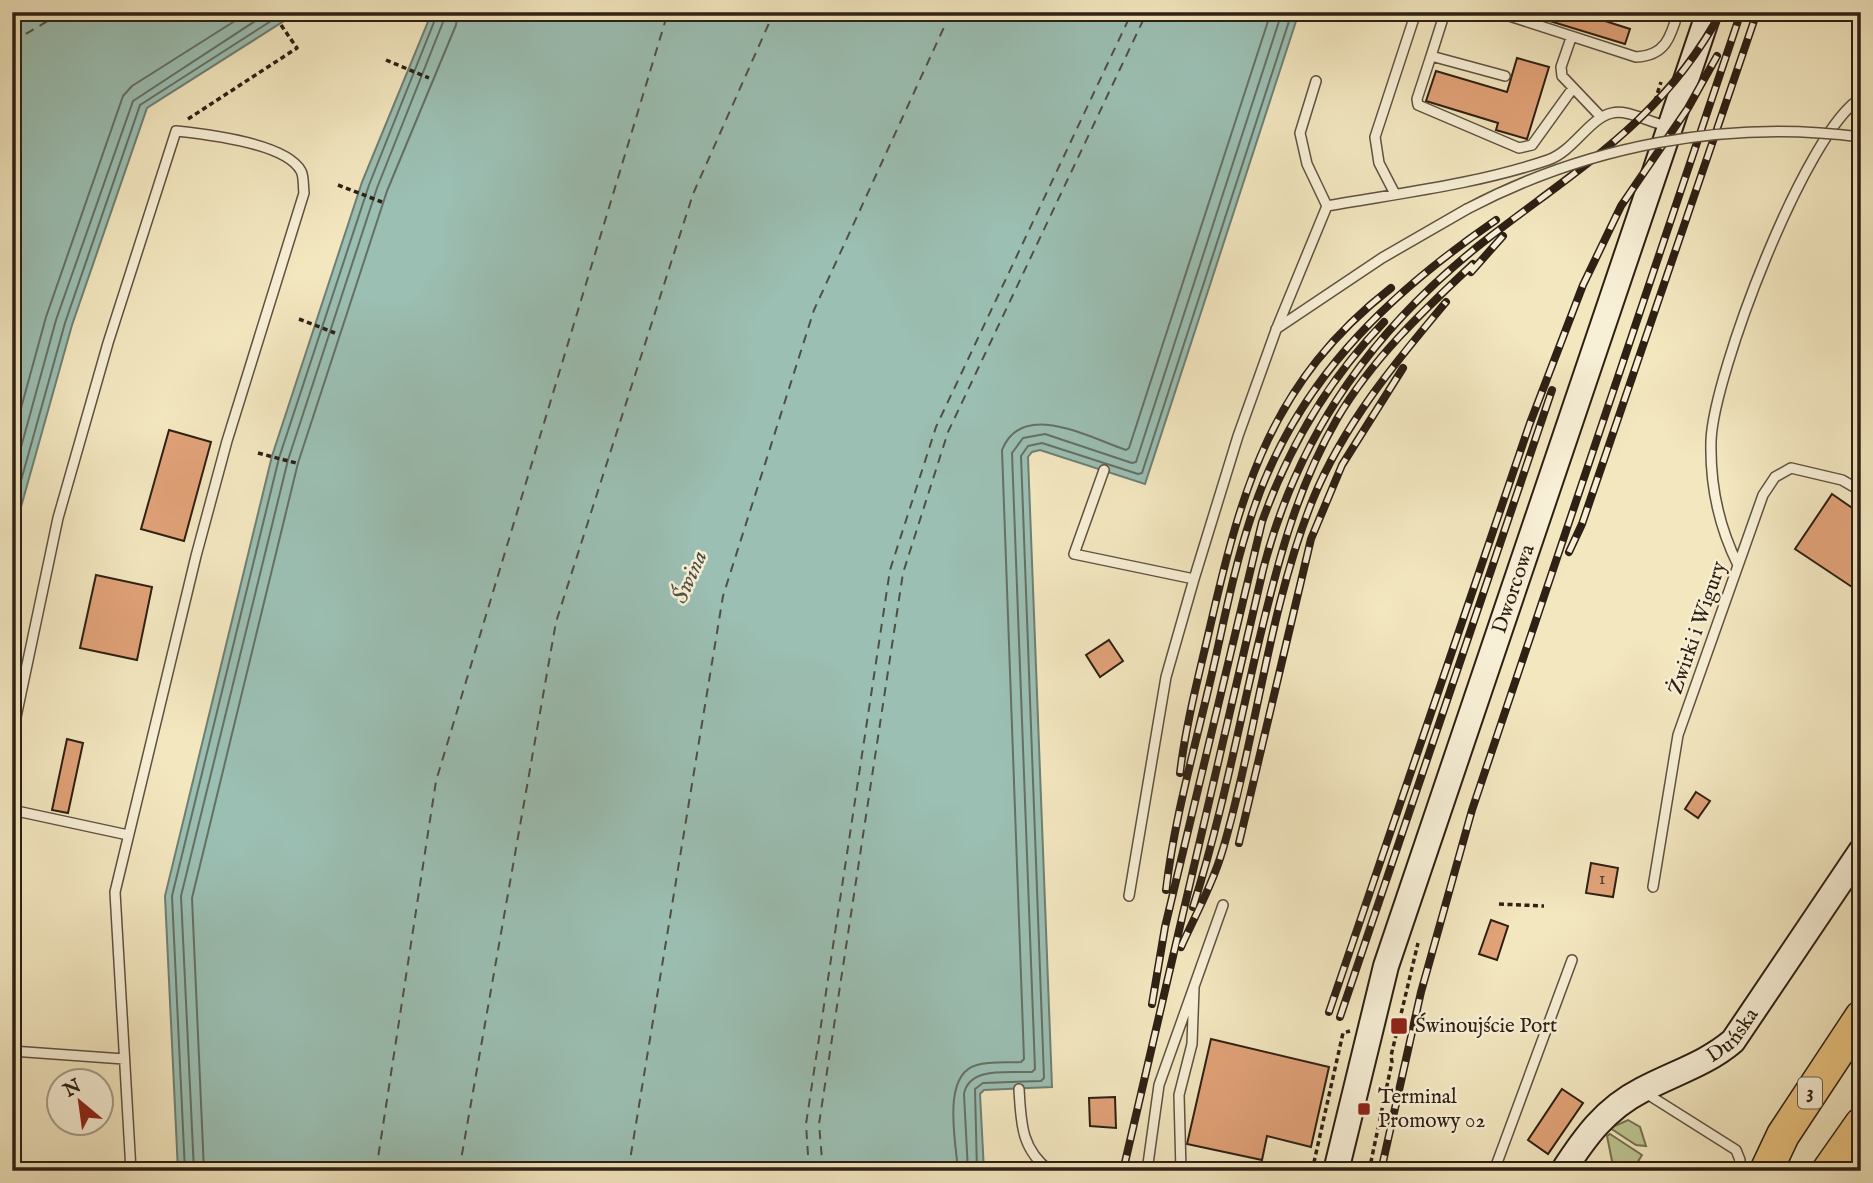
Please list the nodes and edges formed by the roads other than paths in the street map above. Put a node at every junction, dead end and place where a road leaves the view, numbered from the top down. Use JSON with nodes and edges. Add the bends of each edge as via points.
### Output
{"nodes":[{"id":1,"x":1416,"y":12,"type":"edge"},
{"id":2,"x":1445,"y":12,"type":"edge"},
{"id":3,"x":1497,"y":12,"type":"edge"},
{"id":4,"x":1678,"y":12,"type":"edge"},
{"id":5,"x":1709,"y":12,"type":"edge"},
{"id":6,"x":1571,"y":38,"type":"junction"},
{"id":7,"x":1431,"y":55,"type":"junction"},
{"id":8,"x":1505,"y":76,"type":"dead end"},
{"id":9,"x":1316,"y":81,"type":"dead end"},
{"id":10,"x":1573,"y":88,"type":"junction"},
{"id":11,"x":1861,"y":98,"type":"edge"},
{"id":12,"x":1601,"y":117,"type":"junction"},
{"id":13,"x":1671,"y":127,"type":"junction"},
{"id":14,"x":1861,"y":138,"type":"edge"},
{"id":15,"x":1395,"y":194,"type":"junction"},
{"id":16,"x":1327,"y":206,"type":"junction"},
{"id":17,"x":1276,"y":330,"type":"junction"},
{"id":18,"x":1104,"y":470,"type":"dead end"},
{"id":19,"x":1861,"y":491,"type":"edge"},
{"id":20,"x":1738,"y":565,"type":"junction"},
{"id":21,"x":1194,"y":579,"type":"junction"},
{"id":22,"x":12,"y":736,"type":"edge"},
{"id":23,"x":12,"y":810,"type":"edge"},
{"id":24,"x":128,"y":835,"type":"junction"},
{"id":25,"x":1861,"y":851,"type":"edge"},
{"id":26,"x":1653,"y":887,"type":"dead end"},
{"id":27,"x":1129,"y":896,"type":"dead end"},
{"id":28,"x":1223,"y":905,"type":"dead end"},
{"id":29,"x":1572,"y":960,"type":"dead end"},
{"id":30,"x":1194,"y":979,"type":"junction"},
{"id":31,"x":1861,"y":1017,"type":"edge"},
{"id":32,"x":12,"y":1051,"type":"edge"},
{"id":33,"x":124,"y":1059,"type":"junction"},
{"id":34,"x":1019,"y":1089,"type":"dead end"},
{"id":35,"x":1641,"y":1090,"type":"junction"},
{"id":36,"x":1861,"y":1124,"type":"edge"},
{"id":37,"x":131,"y":1171,"type":"edge"},
{"id":38,"x":1050,"y":1171,"type":"edge"},
{"id":39,"x":1147,"y":1171,"type":"edge"},
{"id":40,"x":1181,"y":1171,"type":"edge"},
{"id":41,"x":1336,"y":1171,"type":"edge"},
{"id":42,"x":1494,"y":1171,"type":"edge"},
{"id":43,"x":1563,"y":1171,"type":"edge"},
{"id":44,"x":1736,"y":1171,"type":"edge"},
{"id":45,"x":1766,"y":1171,"type":"edge"},
{"id":46,"x":1828,"y":1171,"type":"edge"}],
"edges":[{"from":1,"to":15,"type":"lane","via":[[1375,137],[1379,163]]},
{"from":2,"to":7,"type":"lane"},
{"from":3,"to":6,"type":"lane"},
{"from":4,"to":6,"type":"lane","via":[[1669,42],[1647,57]]},
{"from":5,"to":13,"type":"street","name":"Dworcowa"},
{"from":6,"to":10,"type":"lane","via":[[1561,67],[1562,76]]},
{"from":7,"to":8,"type":"lane"},
{"from":7,"to":10,"type":"lane","via":[[1418,105],[1519,148],[1532,145]]},
{"from":9,"to":16,"type":"lane","via":[[1300,133],[1307,164]]},
{"from":10,"to":12,"type":"lane"},
{"from":11,"to":20,"type":"lane","via":[[1839,117],[1816,151],[1748,301],[1719,390],[1711,440],[1714,489],[1722,529]]},
{"from":12,"to":13,"type":"lane","via":[[1628,113]]},
{"from":12,"to":15,"type":"lane","via":[[1573,146],[1551,159],[1489,177]]},
{"from":13,"to":41,"type":"street","name":"Dworcowa","via":[[1386,966]]},
{"from":14,"to":17,"type":"lane","bridge":true,"via":[[1806,132],[1750,133],[1646,145],[1553,170],[1467,209],[1382,258]]},
{"from":15,"to":16,"type":"lane"},
{"from":16,"to":17,"type":"lane"},
{"from":17,"to":21,"type":"lane"},
{"from":18,"to":21,"type":"lane","via":[[1074,554]]},
{"from":19,"to":20,"type":"lane","name":"Żwirki i Wigury","via":[[1817,471],[1791,468],[1775,477],[1763,495]]},
{"from":20,"to":26,"type":"lane","name":"Żwirki i Wigury","via":[[1678,735]]},
{"from":21,"to":27,"type":"lane","via":[[1166,677]]},
{"from":22,"to":24,"type":"lane","via":[[58,518],[176,131],[215,136],[290,159],[302,172],[304,193],[227,442]]},
{"from":23,"to":24,"type":"lane"},
{"from":24,"to":33,"type":"lane","via":[[115,892]]},
{"from":25,"to":35,"type":"street","name":"Duńska","via":[[1733,1041],[1707,1061]]},
{"from":28,"to":30,"type":"lane"},
{"from":29,"to":42,"type":"lane"},
{"from":30,"to":39,"type":"lane","via":[[1159,1085]]},
{"from":30,"to":40,"type":"lane","via":[[1194,1029],[1179,1095]]},
{"from":31,"to":45,"type":"highway","number":"3","via":[[1783,1135]]},
{"from":32,"to":33,"type":"lane"},
{"from":33,"to":37,"type":"lane"},
{"from":34,"to":38,"type":"lane","via":[[1021,1132],[1034,1159]]},
{"from":35,"to":43,"type":"street","name":"Duńska","via":[[1591,1128]]},
{"from":35,"to":44,"type":"lane","via":[[1736,1150],[1740,1160]]},
{"from":36,"to":46,"type":"highway"}]}
